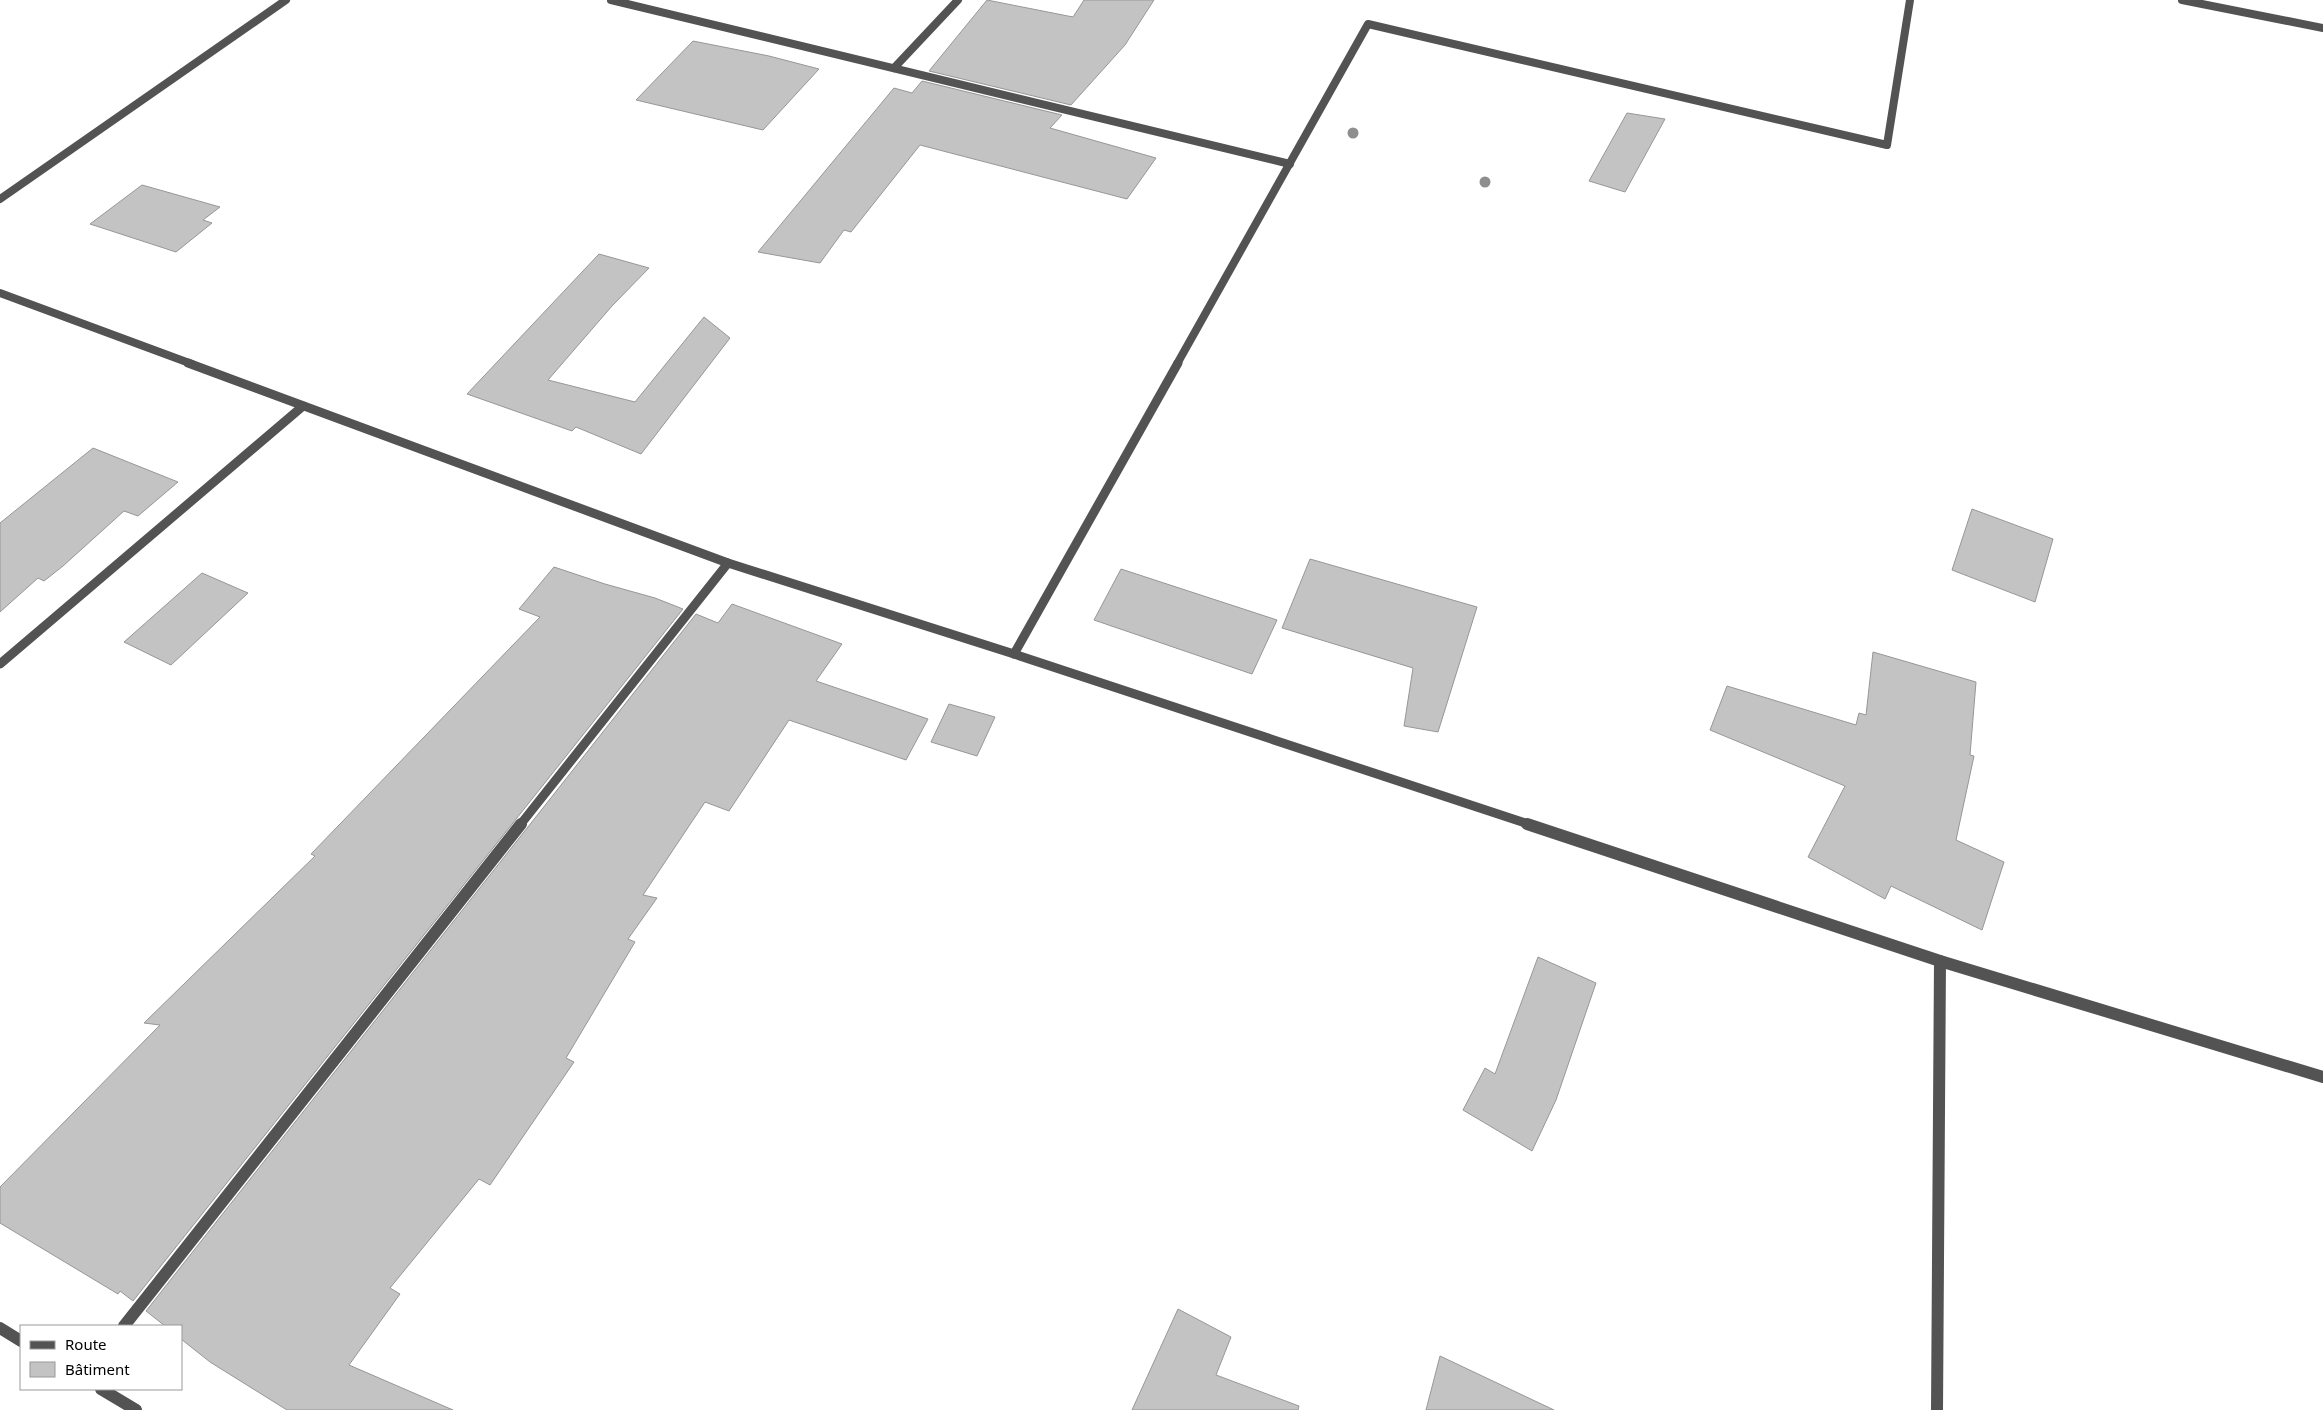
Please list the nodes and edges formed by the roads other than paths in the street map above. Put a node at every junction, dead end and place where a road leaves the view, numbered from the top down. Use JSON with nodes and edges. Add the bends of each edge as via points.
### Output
{"nodes":[{"id":1,"x":286,"y":0,"type":"edge"},
{"id":2,"x":611,"y":0,"type":"edge"},
{"id":3,"x":958,"y":0,"type":"edge"},
{"id":4,"x":1910,"y":0,"type":"edge"},
{"id":5,"x":2182,"y":0,"type":"edge"},
{"id":6,"x":2323,"y":28,"type":"edge"},
{"id":7,"x":894,"y":68,"type":"junction"},
{"id":8,"x":1290,"y":164,"type":"junction"},
{"id":9,"x":0,"y":199,"type":"edge"},
{"id":10,"x":0,"y":293,"type":"edge"},
{"id":11,"x":302,"y":406,"type":"junction"},
{"id":12,"x":728,"y":563,"type":"junction"},
{"id":13,"x":1014,"y":654,"type":"junction"},
{"id":14,"x":0,"y":664,"type":"edge"},
{"id":15,"x":1940,"y":961,"type":"junction"},
{"id":16,"x":2323,"y":1077,"type":"edge"},
{"id":17,"x":125,"y":1325,"type":"edge"},
{"id":18,"x":0,"y":1328,"type":"edge"},
{"id":19,"x":20,"y":1340,"type":"edge"},
{"id":20,"x":103,"y":1390,"type":"edge"},
{"id":21,"x":136,"y":1410,"type":"edge"},
{"id":22,"x":1937,"y":1410,"type":"edge"}],
"edges":[{"from":1,"to":9,"type":"street"},
{"from":2,"to":7,"type":"street"},
{"from":3,"to":7,"type":"street"},
{"from":4,"to":8,"type":"street","via":[[1886,145],[1368,24]]},
{"from":5,"to":6,"type":"street"},
{"from":7,"to":8,"type":"street"},
{"from":8,"to":13,"type":"street"},
{"from":10,"to":11,"type":"street"},
{"from":11,"to":12,"type":"street"},
{"from":11,"to":14,"type":"street"},
{"from":12,"to":13,"type":"street"},
{"from":12,"to":17,"type":"street"},
{"from":13,"to":15,"type":"street"},
{"from":15,"to":16,"type":"street"},
{"from":15,"to":22,"type":"street"},
{"from":18,"to":19,"type":"street"},
{"from":20,"to":21,"type":"street"}]}
